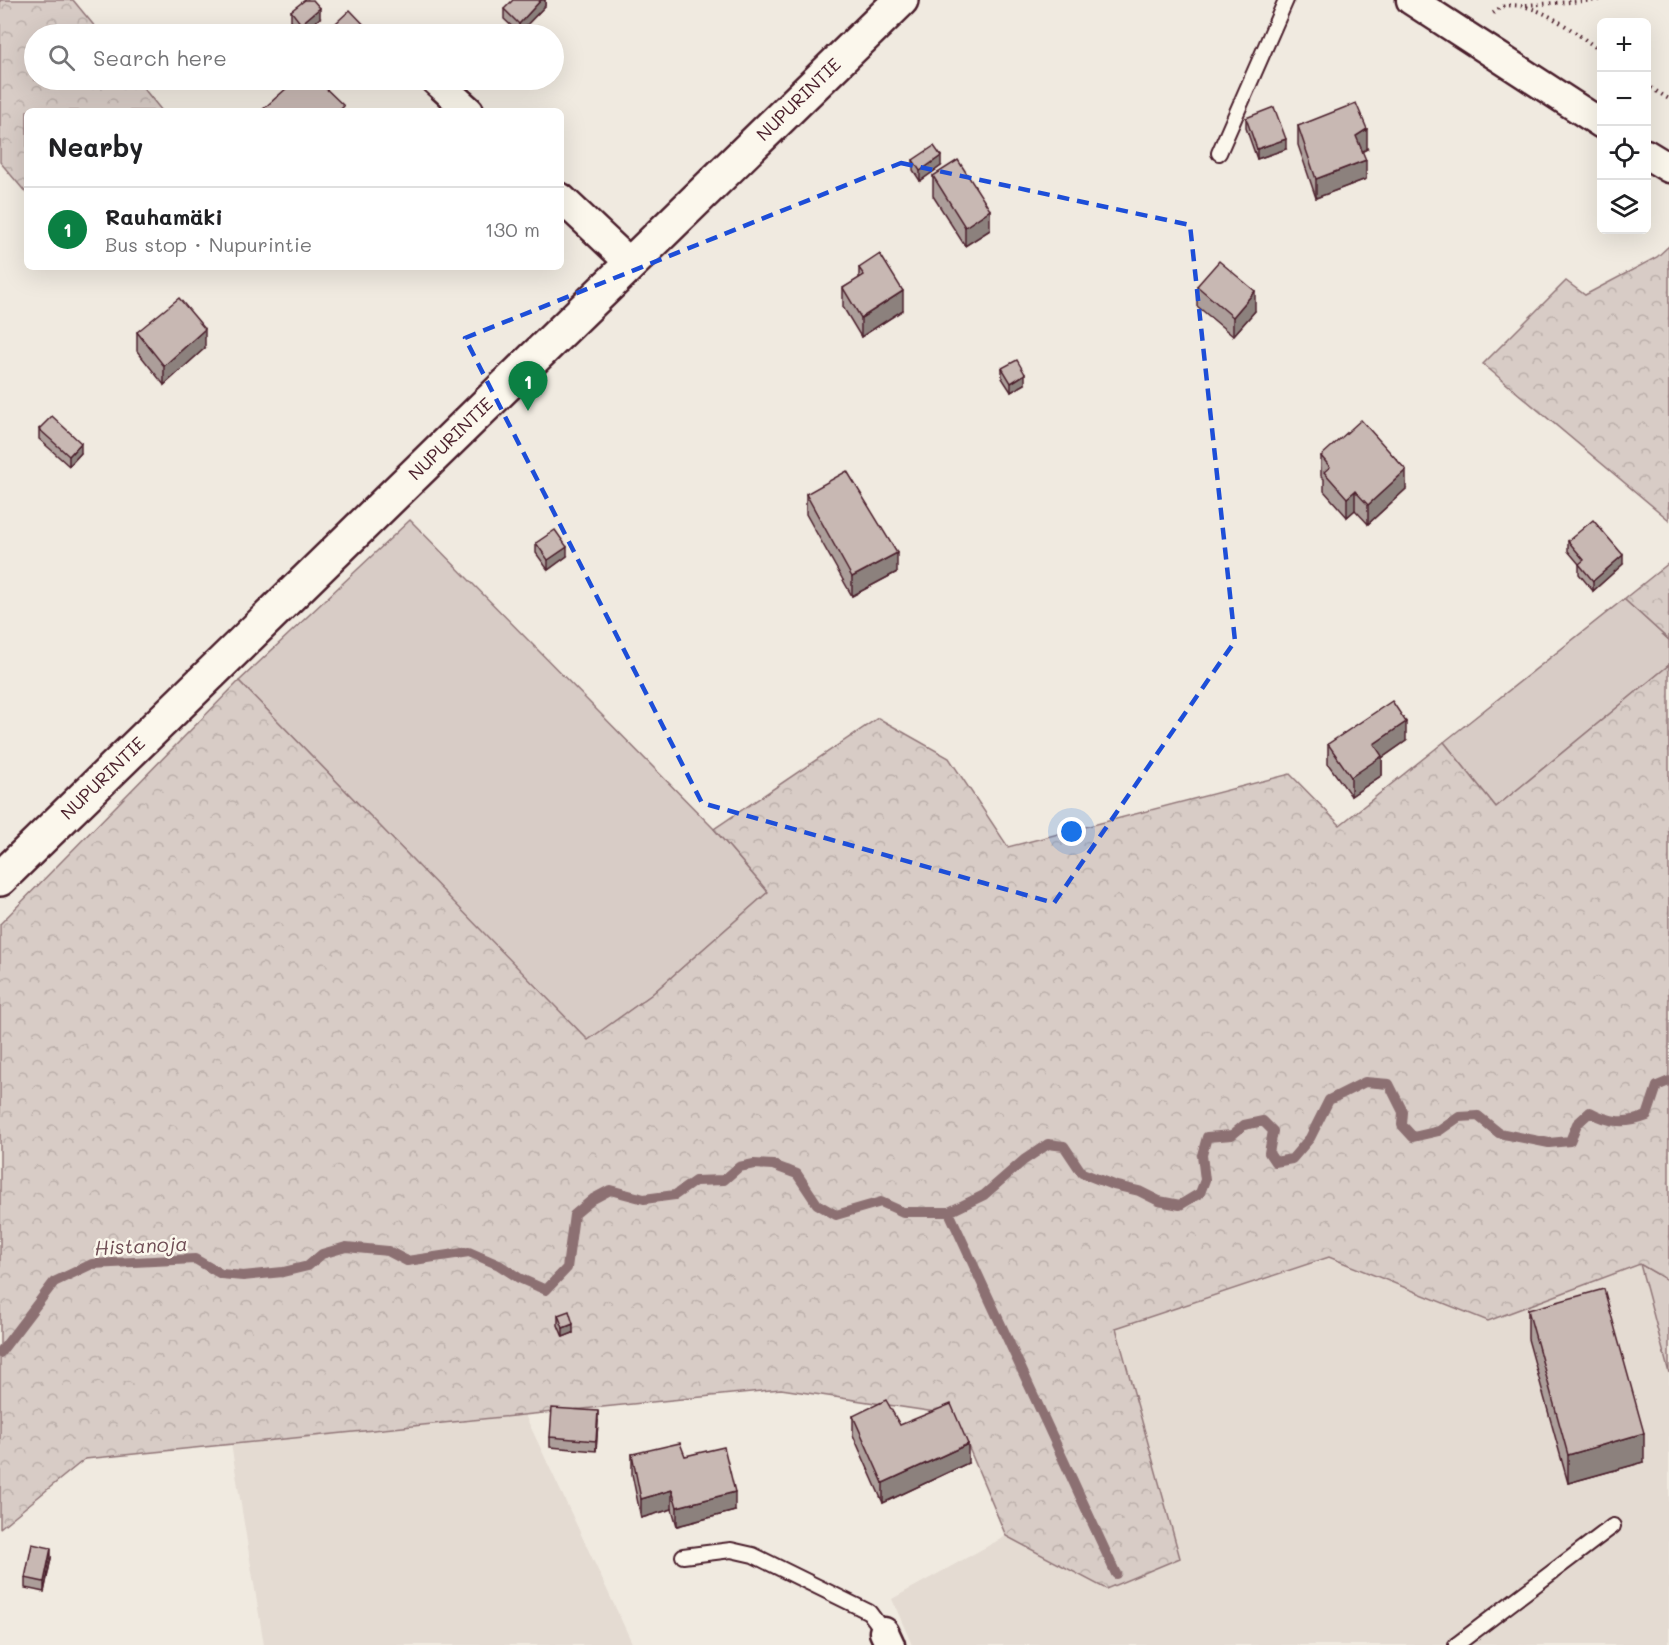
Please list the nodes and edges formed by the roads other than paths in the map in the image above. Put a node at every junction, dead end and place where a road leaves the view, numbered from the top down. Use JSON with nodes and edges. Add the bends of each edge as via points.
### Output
{"nodes":[{"id":1,"x":901,"y":0,"type":"edge"},
{"id":2,"x":1286,"y":0,"type":"edge"},
{"id":3,"x":1411,"y":0,"type":"edge"},
{"id":4,"x":446,"y":90,"type":"edge"},
{"id":5,"x":466,"y":108,"type":"edge"},
{"id":6,"x":1597,"y":121,"type":"edge"},
{"id":7,"x":1219,"y":153,"type":"dead end"},
{"id":8,"x":1651,"y":157,"type":"edge"},
{"id":9,"x":1669,"y":168,"type":"edge"},
{"id":10,"x":564,"y":201,"type":"edge"},
{"id":11,"x":631,"y":264,"type":"junction"},
{"id":12,"x":0,"y":879,"type":"edge"},
{"id":13,"x":1613,"y":1526,"type":"dead end"},
{"id":14,"x":683,"y":1556,"type":"dead end"},
{"id":15,"x":887,"y":1639,"type":"edge"},
{"id":16,"x":1456,"y":1645,"type":"edge"}],
"edges":[{"from":1,"to":11,"type":"main road","name":"NUPURINTIE"},
{"from":2,"to":7,"type":"lane"},
{"from":3,"to":6,"type":"street"},
{"from":4,"to":5,"type":"street"},
{"from":8,"to":9,"type":"street"},
{"from":10,"to":11,"type":"street"},
{"from":11,"to":12,"type":"main road","name":"NUPURINTIE"},
{"from":13,"to":16,"type":"lane"},
{"from":14,"to":15,"type":"lane","via":[[731,1551],[753,1555],[869,1612]]}]}
